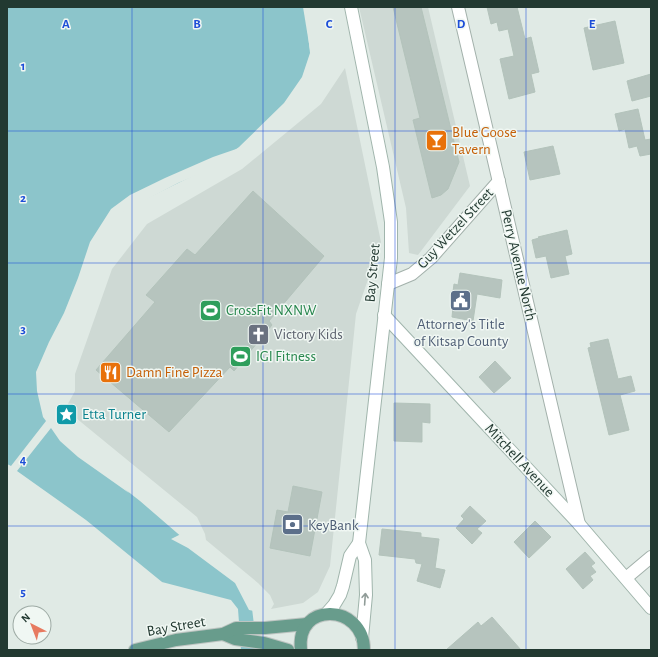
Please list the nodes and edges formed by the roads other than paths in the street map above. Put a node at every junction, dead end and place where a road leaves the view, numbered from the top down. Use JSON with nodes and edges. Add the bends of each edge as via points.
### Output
{"nodes":[{"id":1,"x":351,"y":7,"type":"edge"},
{"id":2,"x":458,"y":7,"type":"edge"},
{"id":3,"x":499,"y":181,"type":"junction"},
{"id":4,"x":388,"y":284,"type":"junction"},
{"id":5,"x":384,"y":315,"type":"junction"},
{"id":6,"x":579,"y":524,"type":"junction"},
{"id":7,"x":359,"y":544,"type":"junction"},
{"id":8,"x":651,"y":557,"type":"edge"},
{"id":9,"x":626,"y":578,"type":"junction"},
{"id":10,"x":651,"y":608,"type":"edge"},
{"id":11,"x":327,"y":614,"type":"junction"},
{"id":12,"x":307,"y":624,"type":"junction"},
{"id":13,"x":236,"y":634,"type":"junction"},
{"id":14,"x":362,"y":638,"type":"junction"},
{"id":15,"x":135,"y":650,"type":"edge"},
{"id":16,"x":288,"y":650,"type":"edge"},
{"id":17,"x":301,"y":650,"type":"edge"},
{"id":18,"x":364,"y":650,"type":"edge"}],
"edges":[{"from":1,"to":4,"type":"street","name":"Bay Street","via":[[389,205],[391,240]]},
{"from":2,"to":3,"type":"street","name":"Perry Avenue North"},
{"from":3,"to":4,"type":"street","name":"Guy Wetzel Street","via":[[430,258],[412,274]]},
{"from":3,"to":6,"type":"street","name":"Perry Avenue North"},
{"from":4,"to":5,"type":"street","name":"Bay Street"},
{"from":5,"to":6,"type":"street","name":"Mitchell Avenue"},
{"from":5,"to":7,"type":"street","name":"Bay Street"},
{"from":6,"to":9,"type":"street","name":"Mitchell Avenue"},
{"from":7,"to":11,"type":"street","name":"Bay Street","via":[[350,556],[340,596]]},
{"from":14,"to":7,"type":"street","name":"Bay Street","one_way":true,"via":[[366,595],[365,560]]},
{"from":8,"to":9,"type":"street"},
{"from":9,"to":10,"type":"street","name":"Mitchell Avenue"},
{"from":11,"to":12,"type":"main road","via":[[315,617]]},
{"from":11,"to":14,"type":"main road","via":[[343,616],[350,620]]},
{"from":12,"to":13,"type":"main road","name":"Bay Street"},
{"from":12,"to":17,"type":"main road","via":[[302,632]]},
{"from":13,"to":15,"type":"main road","name":"Bay Street","via":[[176,640]]},
{"from":13,"to":16,"type":"main road"},
{"from":14,"to":18,"type":"main road"}]}
